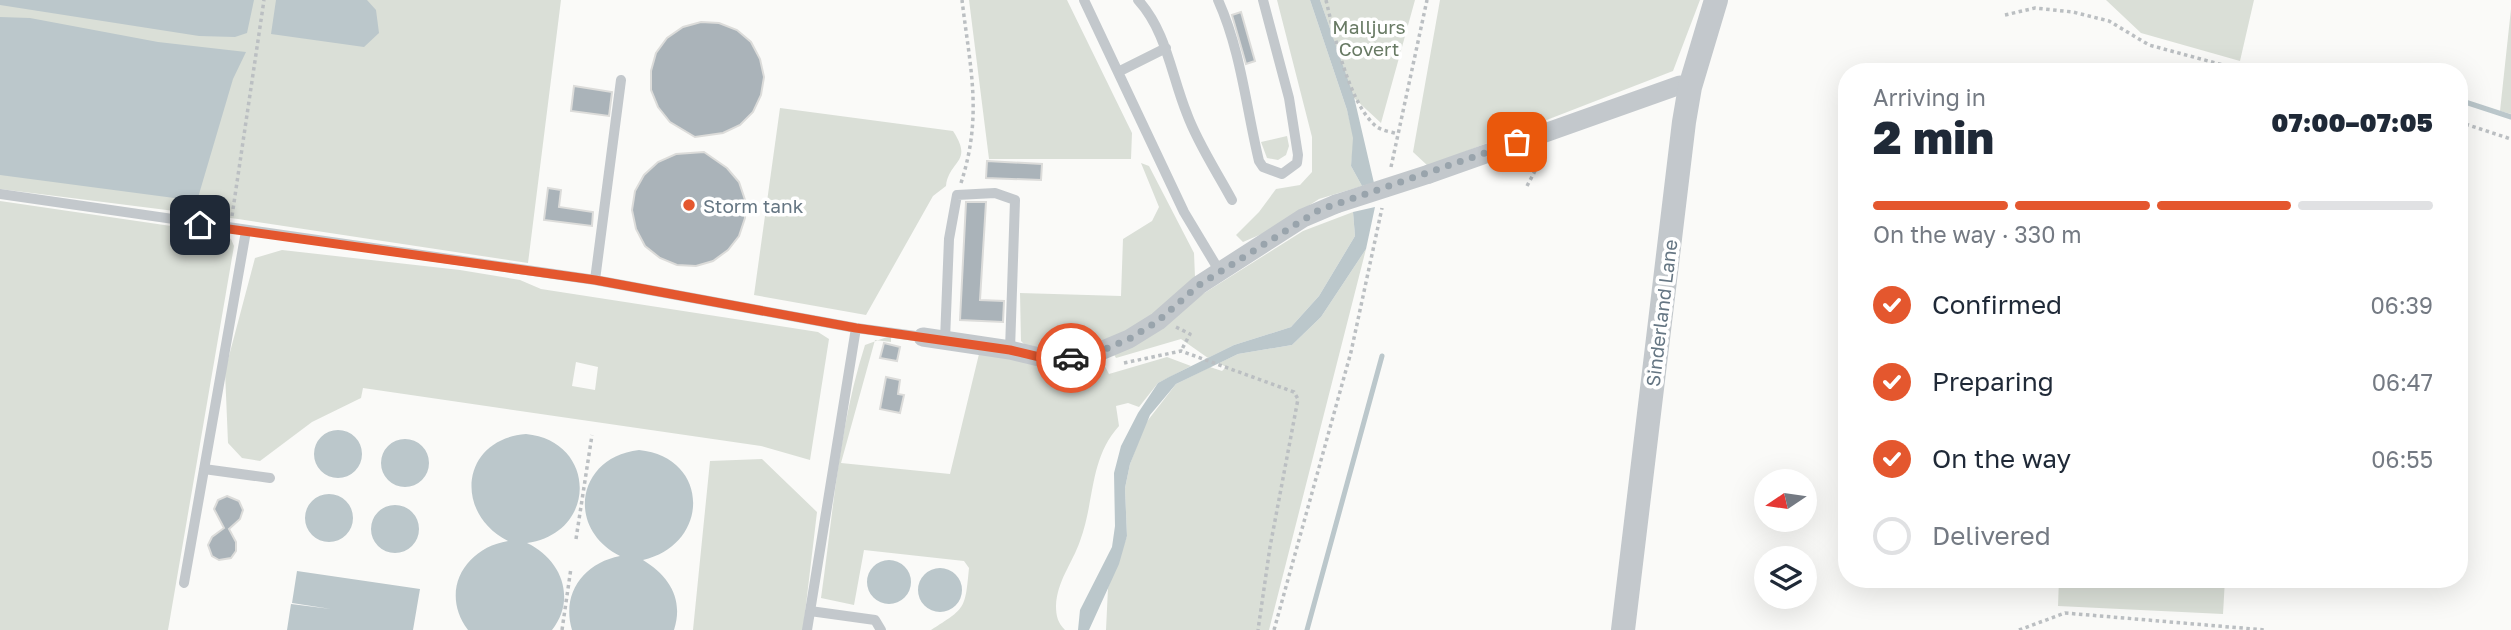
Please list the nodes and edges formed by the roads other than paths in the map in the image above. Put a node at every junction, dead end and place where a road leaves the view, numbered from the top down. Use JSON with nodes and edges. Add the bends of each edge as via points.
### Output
{"nodes":[{"id":1,"x":1084,"y":0,"type":"edge"},
{"id":2,"x":1138,"y":0,"type":"edge"},
{"id":3,"x":1218,"y":0,"type":"edge"},
{"id":4,"x":1263,"y":0,"type":"edge"},
{"id":5,"x":1716,"y":0,"type":"edge"},
{"id":6,"x":1166,"y":48,"type":"junction"},
{"id":7,"x":1120,"y":71,"type":"junction"},
{"id":8,"x":621,"y":80,"type":"dead end"},
{"id":9,"x":1690,"y":87,"type":"junction"},
{"id":10,"x":0,"y":194,"type":"edge"},
{"id":11,"x":1232,"y":200,"type":"dead end"},
{"id":12,"x":246,"y":232,"type":"junction"},
{"id":13,"x":1220,"y":272,"type":"junction"},
{"id":14,"x":595,"y":280,"type":"junction"},
{"id":15,"x":856,"y":328,"type":"junction"},
{"id":16,"x":923,"y":337,"type":"joint"},
{"id":17,"x":945,"y":340,"type":"junction"},
{"id":18,"x":1010,"y":350,"type":"junction"},
{"id":19,"x":204,"y":469,"type":"junction"},
{"id":20,"x":270,"y":478,"type":"dead end"},
{"id":21,"x":184,"y":583,"type":"dead end"},
{"id":22,"x":810,"y":611,"type":"junction"},
{"id":23,"x":807,"y":630,"type":"edge"},
{"id":24,"x":881,"y":630,"type":"edge"},
{"id":25,"x":1623,"y":630,"type":"edge"}],
"edges":[{"from":1,"to":7,"type":"lane"},
{"from":2,"to":6,"type":"lane"},
{"from":3,"to":4,"type":"lane","via":[[1244,82],[1259,161],[1282,174],[1297,163],[1297,145]]},
{"from":5,"to":9,"type":"street","name":"Sinderland Lane"},
{"from":6,"to":7,"type":"lane"},
{"from":6,"to":11,"type":"lane","via":[[1187,115]]},
{"from":7,"to":13,"type":"lane","via":[[1184,212]]},
{"from":8,"to":14,"type":"lane"},
{"from":9,"to":13,"type":"street","bridge":true,"via":[[1680,85],[1336,204],[1303,218]]},
{"from":9,"to":25,"type":"street","name":"Sinderland Lane"},
{"from":10,"to":12,"type":"lane"},
{"from":12,"to":14,"type":"lane"},
{"from":12,"to":19,"type":"lane"},
{"from":13,"to":18,"type":"street","via":[[1158,321],[1102,351],[1052,360]]},
{"from":14,"to":15,"type":"lane"},
{"from":15,"to":16,"type":"lane"},
{"from":15,"to":22,"type":"lane"},
{"from":16,"to":17,"type":"street"},
{"from":17,"to":18,"type":"street"},
{"from":17,"to":18,"type":"lane","via":[[949,239],[957,195],[995,193],[1015,200]]},
{"from":19,"to":20,"type":"lane"},
{"from":19,"to":21,"type":"lane"},
{"from":22,"to":23,"type":"lane"},
{"from":22,"to":24,"type":"lane","via":[[874,620]]}]}
